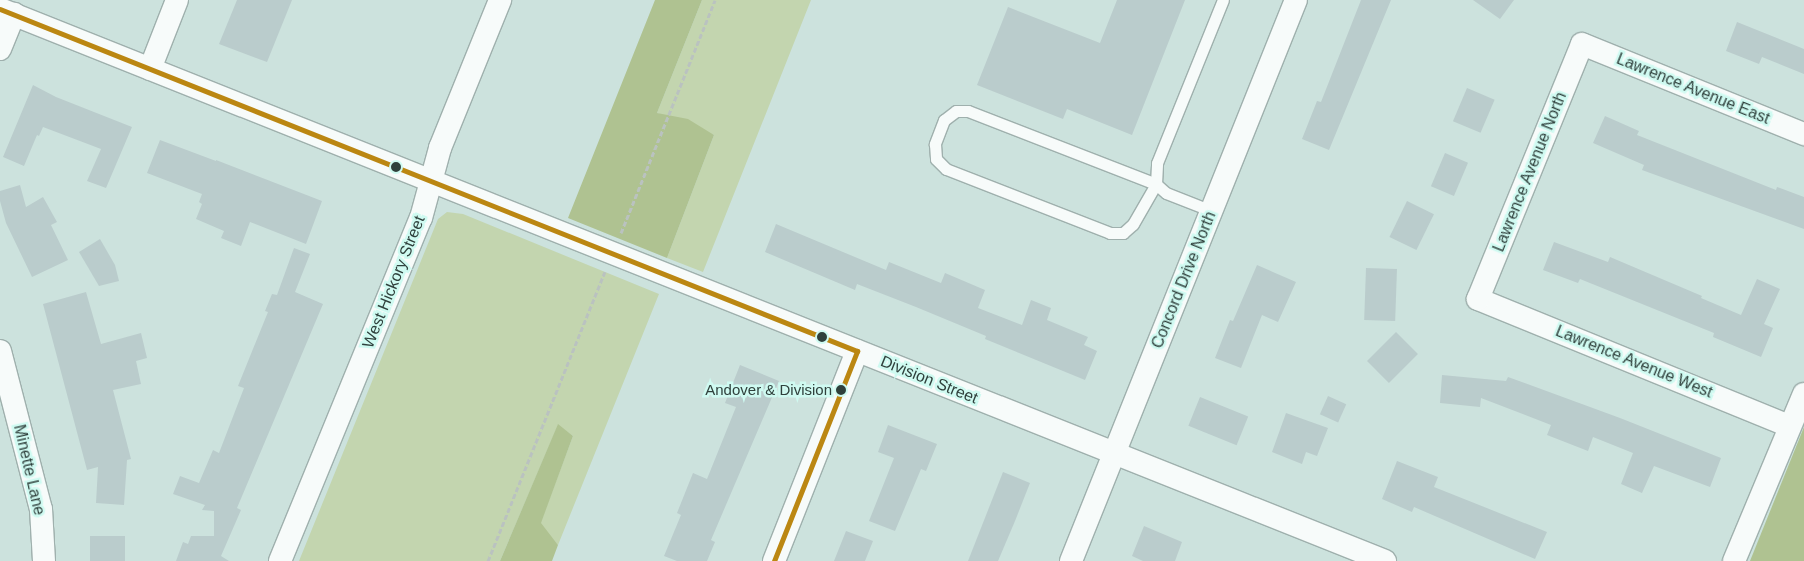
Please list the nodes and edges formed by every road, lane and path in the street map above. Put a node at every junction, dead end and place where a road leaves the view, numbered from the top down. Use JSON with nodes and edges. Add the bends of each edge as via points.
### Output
{"nodes":[{"id":1,"x":177,"y":0,"type":"edge"},
{"id":2,"x":500,"y":0,"type":"edge"},
{"id":3,"x":715,"y":0,"type":"edge"},
{"id":4,"x":1223,"y":0,"type":"edge"},
{"id":5,"x":1296,"y":0,"type":"edge"},
{"id":6,"x":7,"y":12,"type":"edge"},
{"id":7,"x":1582,"y":44,"type":"joint"},
{"id":8,"x":0,"y":49,"type":"edge"},
{"id":9,"x":150,"y":69,"type":"junction"},
{"id":10,"x":1804,"y":134,"type":"edge"},
{"id":11,"x":432,"y":183,"type":"junction"},
{"id":12,"x":1156,"y":184,"type":"junction"},
{"id":13,"x":1212,"y":212,"type":"junction"},
{"id":14,"x":620,"y":236,"type":"dead end"},
{"id":15,"x":606,"y":270,"type":"dead end"},
{"id":16,"x":1478,"y":299,"type":"joint"},
{"id":17,"x":0,"y":350,"type":"edge"},
{"id":18,"x":857,"y":351,"type":"junction"},
{"id":19,"x":1804,"y":394,"type":"edge"},
{"id":20,"x":1789,"y":426,"type":"junction"},
{"id":21,"x":1115,"y":453,"type":"junction"},
{"id":22,"x":44,"y":561,"type":"edge"},
{"id":23,"x":280,"y":561,"type":"edge"},
{"id":24,"x":488,"y":561,"type":"edge"},
{"id":25,"x":774,"y":561,"type":"edge"},
{"id":26,"x":1072,"y":561,"type":"edge"},
{"id":27,"x":1385,"y":561,"type":"edge"},
{"id":28,"x":1734,"y":561,"type":"edge"}],
"edges":[{"from":1,"to":9,"type":"street"},
{"from":2,"to":11,"type":"street","name":"West Hickory Street","via":[[440,148]]},
{"from":3,"to":14,"type":"path"},
{"from":4,"to":12,"type":"lane","via":[[1157,163]]},
{"from":5,"to":13,"type":"street","name":"Concord Drive North"},
{"from":6,"to":8,"type":"street"},
{"from":6,"to":9,"type":"street","name":"Division Street"},
{"from":7,"to":10,"type":"street","name":"Lawrence Avenue East"},
{"from":7,"to":16,"type":"street","name":"Lawrence Avenue North"},
{"from":9,"to":11,"type":"street","name":"Division Street"},
{"from":11,"to":18,"type":"street","name":"Division Street"},
{"from":11,"to":23,"type":"street","name":"West Hickory Street","via":[[421,218]]},
{"from":12,"to":12,"type":"lane","via":[[968,111],[956,111],[944,120],[935,144],[936,159],[946,169],[1110,233],[1123,232],[1133,224]]},
{"from":12,"to":13,"type":"lane","via":[[1166,193]]},
{"from":13,"to":21,"type":"street","name":"Concord Drive North"},
{"from":15,"to":24,"type":"path"},
{"from":16,"to":20,"type":"street","name":"Lawrence Avenue West"},
{"from":17,"to":22,"type":"street","name":"Minette Lane","via":[[41,509]]},
{"from":18,"to":21,"type":"street","name":"Division Street"},
{"from":18,"to":25,"type":"street"},
{"from":19,"to":20,"type":"street"},
{"from":20,"to":28,"type":"street"},
{"from":21,"to":26,"type":"street","name":"Concord Drive North"},
{"from":21,"to":27,"type":"street","name":"Division Street"}]}
